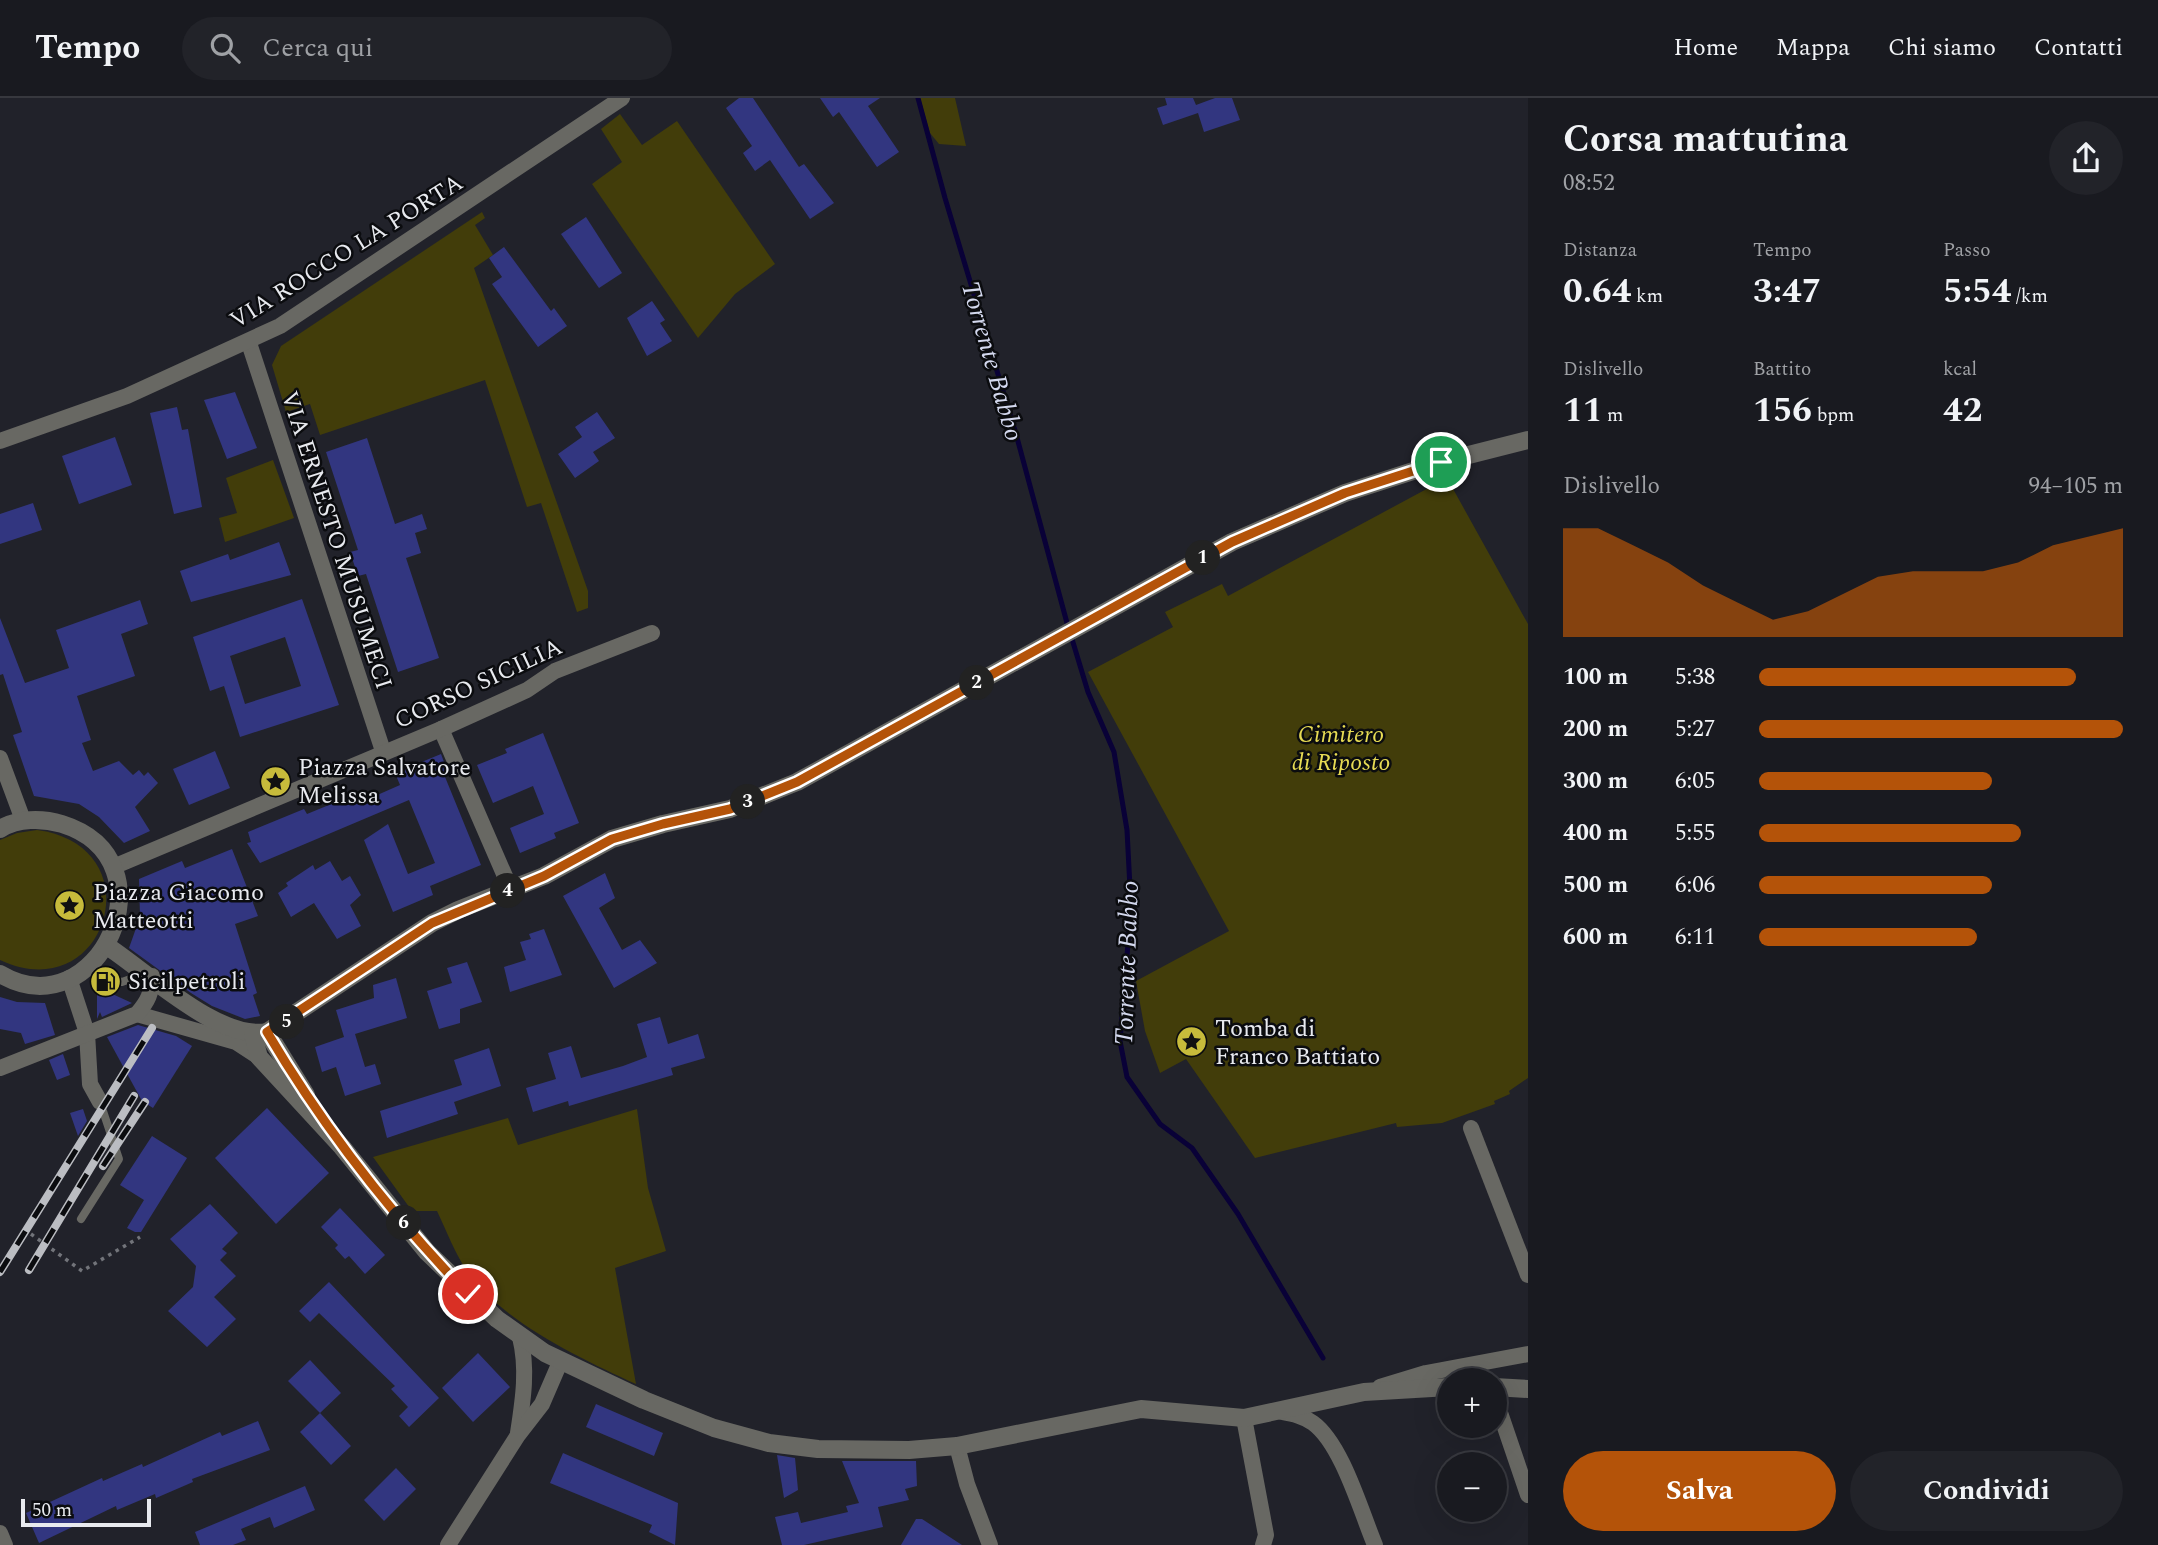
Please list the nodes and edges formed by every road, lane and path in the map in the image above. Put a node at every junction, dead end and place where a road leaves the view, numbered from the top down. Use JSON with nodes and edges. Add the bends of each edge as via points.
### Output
{"nodes":[{"id":1,"x":622,"y":98,"type":"edge"},
{"id":2,"x":249,"y":343,"type":"junction"},
{"id":3,"x":1528,"y":440,"type":"edge"},
{"id":4,"x":0,"y":441,"type":"edge"},
{"id":5,"x":652,"y":634,"type":"dead end"},
{"id":6,"x":441,"y":730,"type":"junction"},
{"id":7,"x":383,"y":751,"type":"junction"},
{"id":8,"x":0,"y":758,"type":"edge"},
{"id":9,"x":23,"y":820,"type":"junction"},
{"id":10,"x":1,"y":823,"type":"edge"},
{"id":11,"x":113,"y":867,"type":"junction"},
{"id":12,"x":510,"y":890,"type":"junction"},
{"id":13,"x":107,"y":946,"type":"junction"},
{"id":14,"x":0,"y":974,"type":"edge"},
{"id":15,"x":76,"y":974,"type":"junction"},
{"id":16,"x":149,"y":974,"type":"junction"},
{"id":17,"x":137,"y":1014,"type":"junction"},
{"id":18,"x":87,"y":1032,"type":"junction"},
{"id":19,"x":252,"y":1036,"type":"junction"},
{"id":20,"x":0,"y":1068,"type":"edge"},
{"id":21,"x":100,"y":1102,"type":"joint"},
{"id":22,"x":1471,"y":1128,"type":"dead end"},
{"id":23,"x":342,"y":1147,"type":"junction"},
{"id":24,"x":81,"y":1219,"type":"dead end"},
{"id":25,"x":31,"y":1234,"type":"dead end"},
{"id":26,"x":140,"y":1237,"type":"dead end"},
{"id":27,"x":1528,"y":1275,"type":"edge"},
{"id":28,"x":520,"y":1337,"type":"junction"},
{"id":29,"x":1528,"y":1354,"type":"edge"},
{"id":30,"x":561,"y":1360,"type":"junction"},
{"id":31,"x":1493,"y":1361,"type":"junction"},
{"id":32,"x":1493,"y":1368,"type":"edge"},
{"id":33,"x":1437,"y":1388,"type":"edge"},
{"id":34,"x":1507,"y":1388,"type":"edge"},
{"id":35,"x":1528,"y":1389,"type":"edge"},
{"id":36,"x":1363,"y":1392,"type":"junction"},
{"id":37,"x":1282,"y":1412,"type":"junction"},
{"id":38,"x":1244,"y":1418,"type":"junction"},
{"id":39,"x":1507,"y":1433,"type":"edge"},
{"id":40,"x":518,"y":1435,"type":"junction"},
{"id":41,"x":957,"y":1446,"type":"junction"},
{"id":42,"x":1528,"y":1494,"type":"edge"},
{"id":43,"x":0,"y":1533,"type":"edge"},
{"id":44,"x":5,"y":1545,"type":"edge"},
{"id":45,"x":448,"y":1545,"type":"edge"},
{"id":46,"x":990,"y":1545,"type":"edge"},
{"id":47,"x":1263,"y":1545,"type":"edge"},
{"id":48,"x":1375,"y":1545,"type":"edge"}],
"edges":[{"from":1,"to":2,"type":"street","name":"VIA ROCCO LA PORTA"},
{"from":2,"to":4,"type":"street","name":"VIA ROCCO LA PORTA","via":[[127,396]]},
{"from":2,"to":7,"type":"street","name":"VIA ERNESTO MUSUMECI"},
{"from":3,"to":12,"type":"street","via":[[1441,462],[1309,508],[1232,542],[797,782],[730,809],[612,839]]},
{"from":5,"to":6,"type":"street","name":"CORSO SICILIA","via":[[555,671],[527,690]]},
{"from":6,"to":7,"type":"street","name":"CORSO SICILIA"},
{"from":6,"to":12,"type":"street"},
{"from":7,"to":11,"type":"street","name":"CORSO SICILIA"},
{"from":8,"to":9,"type":"street"},
{"from":9,"to":10,"type":"street"},
{"from":9,"to":11,"type":"street","via":[[50,820],[76,828],[97,845]]},
{"from":11,"to":13,"type":"street","via":[[120,894],[118,921]]},
{"from":12,"to":19,"type":"street","via":[[432,923]]},
{"from":13,"to":15,"type":"street"},
{"from":13,"to":16,"type":"street"},
{"from":14,"to":15,"type":"street","via":[[27,983],[48,983]]},
{"from":15,"to":16,"type":"lane","via":[[122,982]]},
{"from":15,"to":18,"type":"street","via":[[75,997]]},
{"from":16,"to":17,"type":"street","via":[[152,989]]},
{"from":16,"to":19,"type":"street","via":[[220,1026]]},
{"from":17,"to":18,"type":"street"},
{"from":17,"to":19,"type":"street"},
{"from":18,"to":20,"type":"street"},
{"from":18,"to":21,"type":"street","via":[[87,1071]]},
{"from":19,"to":23,"type":"street"},
{"from":19,"to":23,"type":"street","via":[[259,1057]]},
{"from":21,"to":24,"type":"lane","via":[[119,1159]]},
{"from":22,"to":27,"type":"street"},
{"from":23,"to":28,"type":"street","via":[[427,1252]]},
{"from":25,"to":26,"type":"path","via":[[82,1271]]},
{"from":28,"to":30,"type":"street"},
{"from":28,"to":40,"type":"street","via":[[525,1384]]},
{"from":29,"to":31,"type":"street"},
{"from":30,"to":40,"type":"street","via":[[542,1404]]},
{"from":30,"to":41,"type":"street","via":[[655,1405],[769,1443],[872,1452]]},
{"from":31,"to":32,"type":"street"},
{"from":31,"to":36,"type":"street","via":[[1426,1373]]},
{"from":33,"to":36,"type":"street"},
{"from":34,"to":35,"type":"street"},
{"from":36,"to":37,"type":"street"},
{"from":37,"to":38,"type":"street"},
{"from":37,"to":48,"type":"street","via":[[1314,1423],[1334,1447]]},
{"from":38,"to":41,"type":"street","via":[[1141,1409]]},
{"from":38,"to":47,"type":"street","via":[[1266,1535]]},
{"from":39,"to":42,"type":"street"},
{"from":40,"to":45,"type":"street"},
{"from":41,"to":46,"type":"street"},
{"from":43,"to":44,"type":"street"}]}
